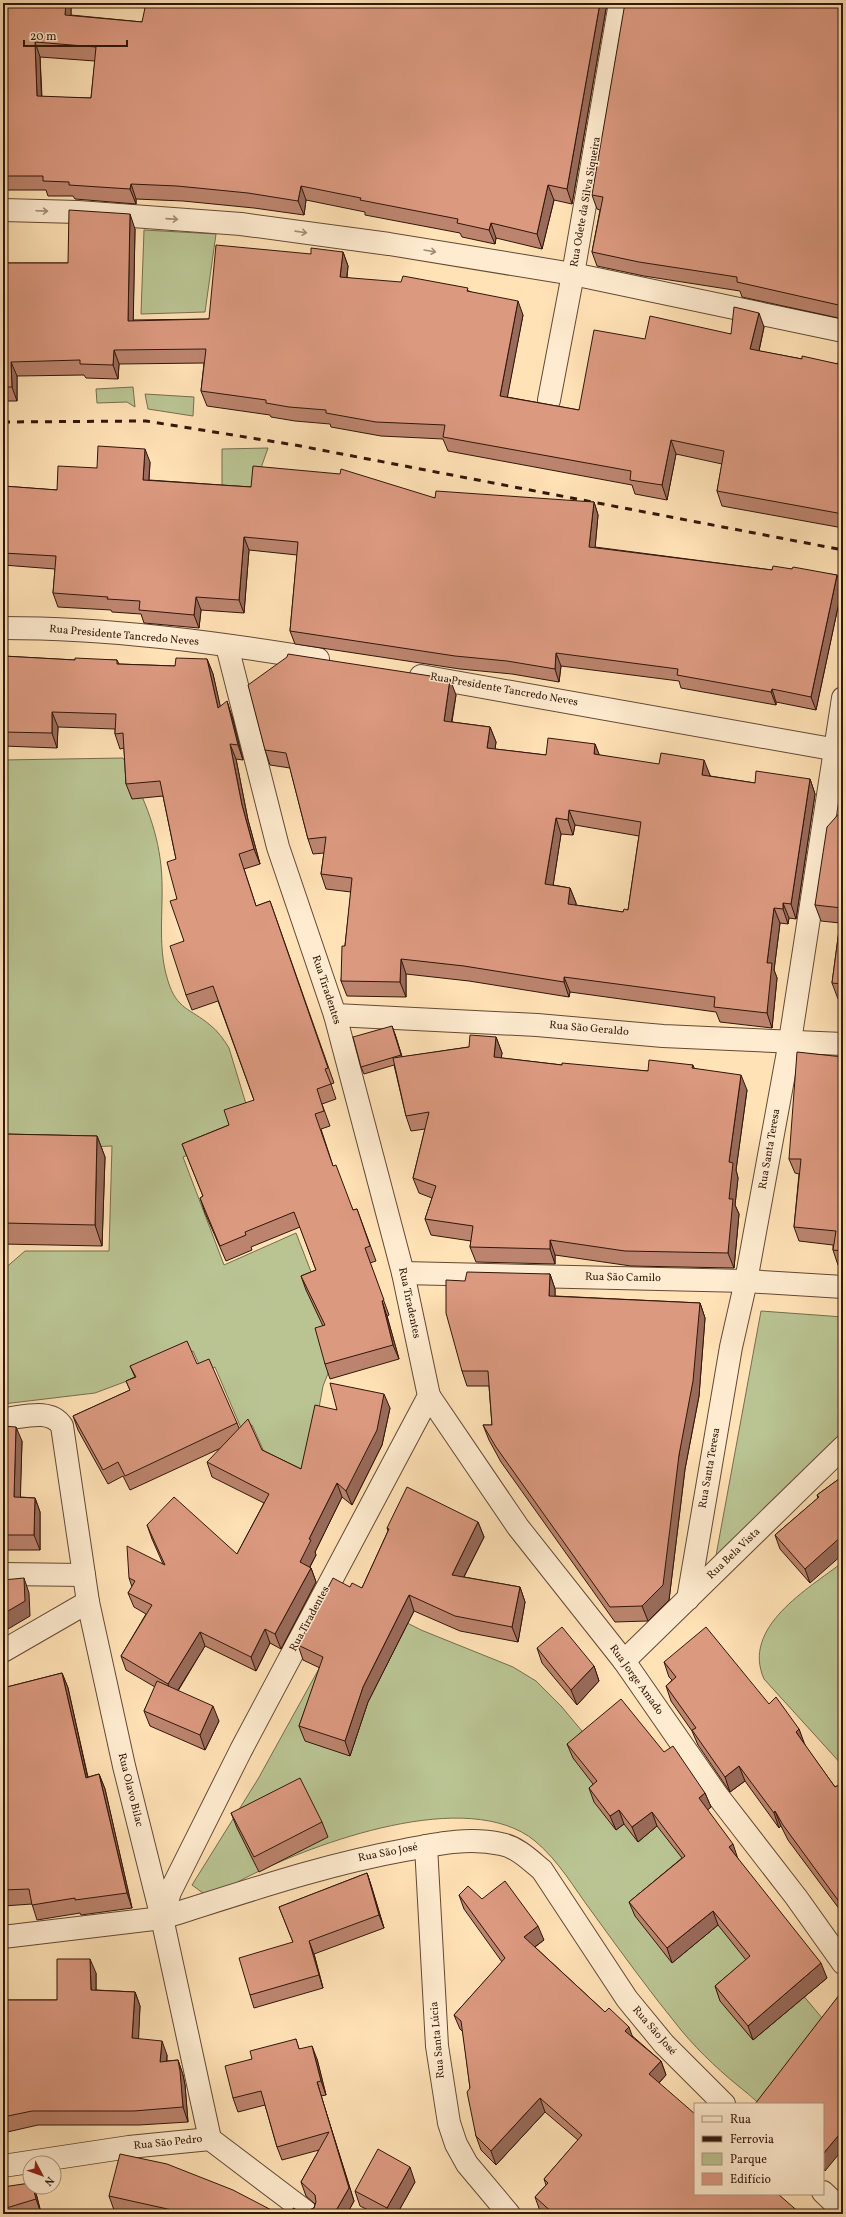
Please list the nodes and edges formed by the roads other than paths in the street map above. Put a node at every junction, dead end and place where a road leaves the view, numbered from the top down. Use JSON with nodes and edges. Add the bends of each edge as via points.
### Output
{"nodes":[{"id":1,"x":620,"y":3,"type":"edge"},
{"id":2,"x":3,"y":210,"type":"edge"},
{"id":3,"x":573,"y":274,"type":"junction"},
{"id":4,"x":843,"y":331,"type":"edge"},
{"id":5,"x":549,"y":400,"type":"dead end"},
{"id":6,"x":3,"y":628,"type":"edge"},
{"id":7,"x":227,"y":646,"type":"junction"},
{"id":8,"x":339,"y":662,"type":"edge"},
{"id":9,"x":400,"y":672,"type":"edge"},
{"id":10,"x":843,"y":698,"type":"edge"},
{"id":11,"x":839,"y":750,"type":"edge"},
{"id":12,"x":335,"y":1015,"type":"junction"},
{"id":13,"x":790,"y":1041,"type":"junction"},
{"id":14,"x":843,"y":1044,"type":"edge"},
{"id":15,"x":403,"y":1273,"type":"junction"},
{"id":16,"x":746,"y":1281,"type":"junction"},
{"id":17,"x":843,"y":1288,"type":"edge"},
{"id":18,"x":429,"y":1396,"type":"junction"},
{"id":19,"x":3,"y":1419,"type":"edge"},
{"id":20,"x":843,"y":1446,"type":"edge"},
{"id":21,"x":3,"y":1574,"type":"edge"},
{"id":22,"x":84,"y":1575,"type":"junction"},
{"id":23,"x":688,"y":1599,"type":"junction"},
{"id":24,"x":88,"y":1602,"type":"junction"},
{"id":25,"x":3,"y":1651,"type":"edge"},
{"id":26,"x":624,"y":1661,"type":"junction"},
{"id":27,"x":426,"y":1846,"type":"junction"},
{"id":28,"x":162,"y":1918,"type":"junction"},
{"id":29,"x":3,"y":1937,"type":"edge"},
{"id":30,"x":843,"y":1963,"type":"edge"},
{"id":31,"x":723,"y":2103,"type":"edge"},
{"id":32,"x":210,"y":2139,"type":"junction"},
{"id":33,"x":3,"y":2166,"type":"edge"},
{"id":34,"x":824,"y":2193,"type":"edge"},
{"id":35,"x":843,"y":2211,"type":"edge"},
{"id":36,"x":309,"y":2214,"type":"edge"},
{"id":37,"x":509,"y":2214,"type":"edge"}],
"edges":[{"from":1,"to":3,"type":"street","name":"Rua Odete da Silva Siqueira"},
{"from":2,"to":3,"type":"street","one_way":true,"via":[[78,212],[241,224],[389,244]]},
{"from":3,"to":4,"type":"street"},
{"from":3,"to":5,"type":"street","name":"Rua Odete da Silva Siqueira"},
{"from":6,"to":7,"type":"street","name":"Rua Presidente Tancredo Neves","via":[[118,633]]},
{"from":7,"to":8,"type":"street","name":"Rua Presidente Tancredo Neves"},
{"from":7,"to":12,"type":"street","name":"Rua Tiradentes","via":[[278,847]]},
{"from":9,"to":11,"type":"street","name":"Rua Presidente Tancredo Neves"},
{"from":10,"to":11,"type":"street","name":"Rua Santa Teresa"},
{"from":11,"to":13,"type":"street","name":"Rua Santa Teresa"},
{"from":12,"to":13,"type":"street","name":"Rua São Geraldo","via":[[537,1025],[663,1036]]},
{"from":12,"to":15,"type":"street","name":"Rua Tiradentes"},
{"from":13,"to":14,"type":"street","name":"Rua São Geraldo"},
{"from":13,"to":16,"type":"street","name":"Rua Santa Teresa"},
{"from":15,"to":16,"type":"street","name":"Rua São Camilo"},
{"from":15,"to":18,"type":"street","name":"Rua Tiradentes"},
{"from":16,"to":17,"type":"street","name":"Rua São Camilo"},
{"from":16,"to":23,"type":"street","name":"Rua Santa Teresa","via":[[731,1347]]},
{"from":18,"to":26,"type":"street","name":"Rua Jorge Amado","via":[[518,1527]]},
{"from":18,"to":28,"type":"street","name":"Rua Tiradentes","via":[[241,1750],[179,1873]]},
{"from":19,"to":22,"type":"street","name":"Rua Olavo Bilac","via":[[48,1415],[58,1419],[64,1434]]},
{"from":20,"to":23,"type":"street","name":"Rua Bela Vista"},
{"from":21,"to":22,"type":"street"},
{"from":22,"to":24,"type":"street","name":"Rua Olavo Bilac"},
{"from":23,"to":26,"type":"street","name":"Rua Bela Vista"},
{"from":24,"to":25,"type":"street"},
{"from":24,"to":28,"type":"street","name":"Rua Olavo Bilac","via":[[124,1766]]},
{"from":26,"to":30,"type":"street","name":"Rua Jorge Amado","via":[[717,1794]]},
{"from":27,"to":28,"type":"street","name":"Rua São José","via":[[362,1858]]},
{"from":27,"to":31,"type":"street","name":"Rua São José","via":[[460,1841],[503,1844],[523,1854],[537,1866],[627,1999],[664,2044]]},
{"from":27,"to":37,"type":"street","name":"Rua Santa Lúcia","via":[[437,2046],[449,2123],[456,2144],[467,2164]]},
{"from":28,"to":29,"type":"street"},
{"from":28,"to":32,"type":"street"},
{"from":32,"to":33,"type":"street","name":"Rua São Pedro","via":[[122,2148]]},
{"from":32,"to":36,"type":"street","name":"Rua São Pedro"},
{"from":34,"to":35,"type":"street"}]}
